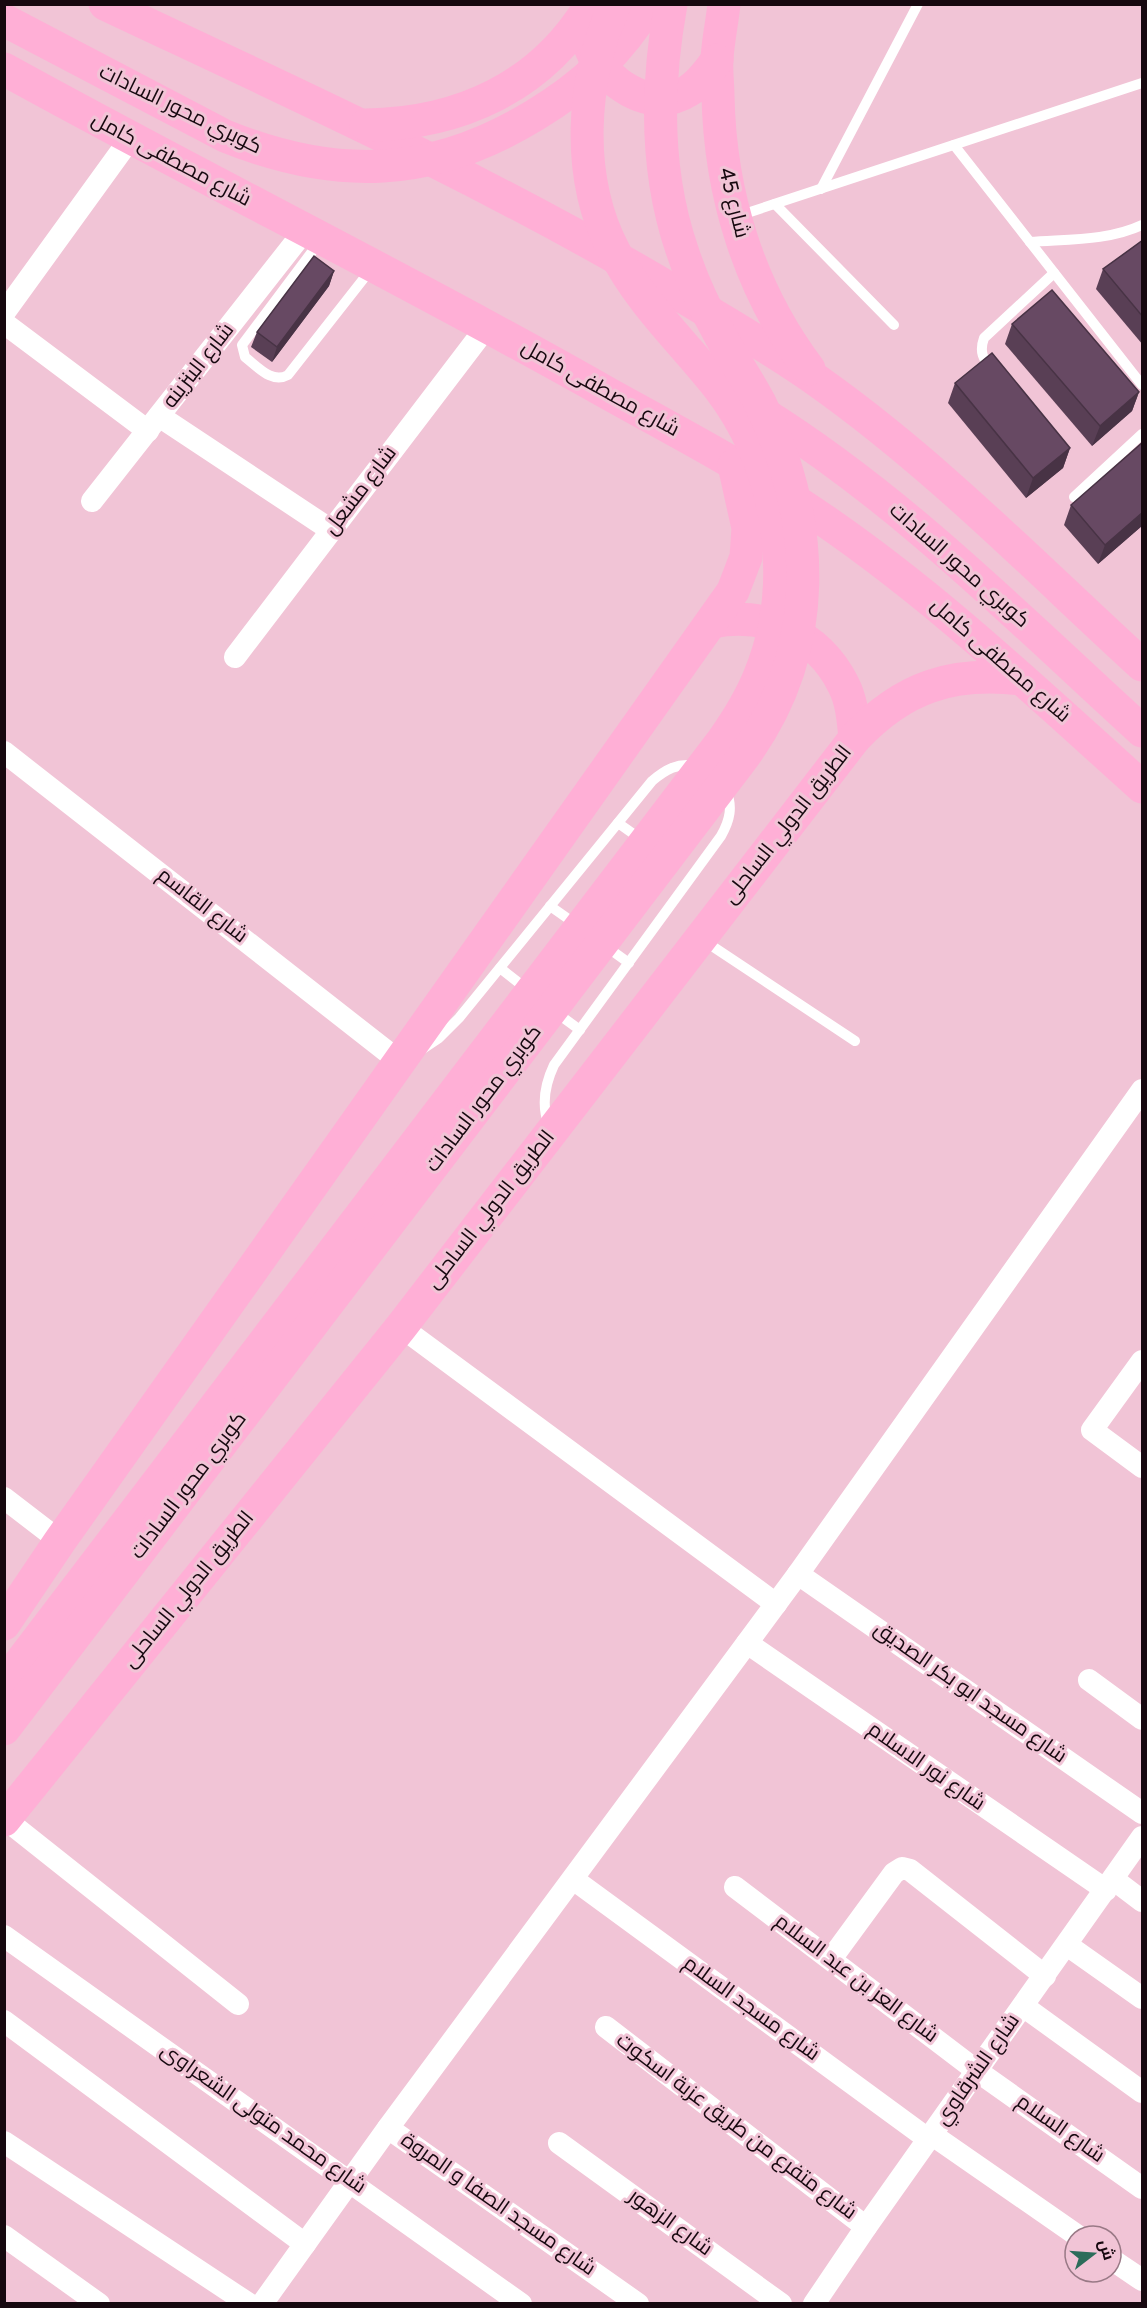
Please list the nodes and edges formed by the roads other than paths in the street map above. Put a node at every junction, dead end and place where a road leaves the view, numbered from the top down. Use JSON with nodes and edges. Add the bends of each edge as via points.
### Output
{"nodes":[{"id":1,"x":105,"y":4,"type":"edge"},
{"id":2,"x":615,"y":4,"type":"edge"},
{"id":3,"x":649,"y":4,"type":"edge"},
{"id":4,"x":671,"y":4,"type":"edge"},
{"id":5,"x":724,"y":4,"type":"edge"},
{"id":6,"x":918,"y":4,"type":"edge"},
{"id":7,"x":585,"y":14,"type":"edge"},
{"id":8,"x":4,"y":20,"type":"edge"},
{"id":9,"x":717,"y":60,"type":"junction"},
{"id":10,"x":4,"y":69,"type":"edge"},
{"id":11,"x":1143,"y":83,"type":"edge"},
{"id":12,"x":363,"y":126,"type":"junction"},
{"id":13,"x":130,"y":139,"type":"junction"},
{"id":14,"x":954,"y":145,"type":"junction"},
{"id":15,"x":821,"y":189,"type":"junction"},
{"id":16,"x":775,"y":204,"type":"junction"},
{"id":17,"x":735,"y":218,"type":"junction"},
{"id":18,"x":1143,"y":225,"type":"edge"},
{"id":19,"x":313,"y":234,"type":"junction"},
{"id":20,"x":1030,"y":242,"type":"junction"},
{"id":21,"x":374,"y":266,"type":"junction"},
{"id":22,"x":1054,"y":273,"type":"junction"},
{"id":23,"x":4,"y":313,"type":"edge"},
{"id":24,"x":4,"y":323,"type":"edge"},
{"id":25,"x":488,"y":325,"type":"junction"},
{"id":26,"x":894,"y":326,"type":"dead end"},
{"id":27,"x":1002,"y":381,"type":"edge"},
{"id":28,"x":819,"y":382,"type":"junction"},
{"id":29,"x":1143,"y":385,"type":"edge"},
{"id":30,"x":720,"y":390,"type":"junction"},
{"id":31,"x":154,"y":424,"type":"junction"},
{"id":32,"x":1143,"y":434,"type":"edge"},
{"id":33,"x":734,"y":465,"type":"junction"},
{"id":34,"x":1074,"y":497,"type":"dead end"},
{"id":35,"x":92,"y":501,"type":"dead end"},
{"id":36,"x":331,"y":530,"type":"junction"},
{"id":37,"x":712,"y":622,"type":"junction"},
{"id":38,"x":235,"y":657,"type":"dead end"},
{"id":39,"x":1143,"y":665,"type":"edge"},
{"id":40,"x":1021,"y":679,"type":"junction"},
{"id":41,"x":1143,"y":731,"type":"edge"},
{"id":42,"x":855,"y":738,"type":"junction"},
{"id":43,"x":4,"y":752,"type":"edge"},
{"id":44,"x":1143,"y":787,"type":"edge"},
{"id":45,"x":618,"y":823,"type":"junction"},
{"id":46,"x":683,"y":869,"type":"junction"},
{"id":47,"x":550,"y":906,"type":"junction"},
{"id":48,"x":700,"y":938,"type":"junction"},
{"id":49,"x":629,"y":963,"type":"junction"},
{"id":50,"x":500,"y":968,"type":"junction"},
{"id":51,"x":580,"y":1030,"type":"junction"},
{"id":52,"x":855,"y":1041,"type":"dead end"},
{"id":53,"x":399,"y":1060,"type":"junction"},
{"id":54,"x":1143,"y":1090,"type":"edge"},
{"id":55,"x":448,"y":1124,"type":"junction"},
{"id":56,"x":552,"y":1132,"type":"junction"},
{"id":57,"x":401,"y":1328,"type":"junction"},
{"id":58,"x":1143,"y":1361,"type":"edge"},
{"id":59,"x":1143,"y":1467,"type":"edge"},
{"id":60,"x":4,"y":1498,"type":"edge"},
{"id":61,"x":60,"y":1541,"type":"junction"},
{"id":62,"x":798,"y":1574,"type":"junction"},
{"id":63,"x":776,"y":1604,"type":"junction"},
{"id":64,"x":4,"y":1624,"type":"edge"},
{"id":65,"x":747,"y":1643,"type":"junction"},
{"id":66,"x":1089,"y":1680,"type":"dead end"},
{"id":67,"x":4,"y":1684,"type":"edge"},
{"id":68,"x":1143,"y":1719,"type":"edge"},
{"id":69,"x":4,"y":1729,"type":"edge"},
{"id":70,"x":1143,"y":1813,"type":"edge"},
{"id":71,"x":5,"y":1820,"type":"edge"},
{"id":72,"x":1143,"y":1837,"type":"edge"},
{"id":73,"x":573,"y":1879,"type":"junction"},
{"id":74,"x":1110,"y":1885,"type":"junction"},
{"id":75,"x":735,"y":1887,"type":"dead end"},
{"id":76,"x":1143,"y":1901,"type":"edge"},
{"id":77,"x":4,"y":1936,"type":"edge"},
{"id":78,"x":1067,"y":1945,"type":"junction"},
{"id":79,"x":831,"y":1959,"type":"junction"},
{"id":80,"x":1046,"y":1976,"type":"junction"},
{"id":81,"x":1143,"y":1998,"type":"edge"},
{"id":82,"x":238,"y":2004,"type":"dead end"},
{"id":83,"x":1023,"y":2006,"type":"junction"},
{"id":84,"x":4,"y":2021,"type":"edge"},
{"id":85,"x":606,"y":2027,"type":"dead end"},
{"id":86,"x":977,"y":2071,"type":"junction"},
{"id":87,"x":1143,"y":2092,"type":"edge"},
{"id":88,"x":388,"y":2128,"type":"junction"},
{"id":89,"x":930,"y":2137,"type":"junction"},
{"id":90,"x":4,"y":2142,"type":"edge"},
{"id":91,"x":559,"y":2143,"type":"dead end"},
{"id":92,"x":351,"y":2181,"type":"junction"},
{"id":93,"x":1143,"y":2188,"type":"edge"},
{"id":94,"x":1063,"y":2226,"type":"edge"},
{"id":95,"x":866,"y":2227,"type":"junction"},
{"id":96,"x":4,"y":2236,"type":"edge"},
{"id":97,"x":305,"y":2244,"type":"junction"},
{"id":98,"x":1123,"y":2267,"type":"edge"},
{"id":99,"x":1143,"y":2280,"type":"edge"},
{"id":100,"x":99,"y":2304,"type":"edge"},
{"id":101,"x":249,"y":2304,"type":"edge"},
{"id":102,"x":262,"y":2304,"type":"edge"},
{"id":103,"x":521,"y":2304,"type":"edge"},
{"id":104,"x":638,"y":2304,"type":"edge"},
{"id":105,"x":781,"y":2304,"type":"edge"},
{"id":106,"x":814,"y":2304,"type":"edge"}],
"edges":[{"from":1,"to":12,"type":"main road"},
{"from":2,"to":30,"type":"main road","name":"كوبري محور السادات","via":[[595,66],[588,120],[595,201],[613,250],[626,272]]},
{"from":3,"to":8,"type":"main road","name":"كوبري محور السادات","via":[[618,49],[546,109],[512,129],[440,159],[383,166],[323,164],[262,151],[225,136]]},
{"from":4,"to":55,"type":"main road","name":"كوبري محور السادات","via":[[660,95],[666,186],[693,280],[759,402],[788,472],[803,555],[796,639],[780,693],[757,739]]},
{"from":5,"to":9,"type":"main road","name":"شارع 45"},
{"from":6,"to":15,"type":"lane"},
{"from":7,"to":9,"type":"main road","via":[[592,53],[612,79],[641,98],[671,99],[688,91]]},
{"from":7,"to":12,"type":"main road","via":[[547,61],[509,88],[448,115],[420,122]]},
{"from":9,"to":17,"type":"main road","name":"شارع 45","via":[[719,140]]},
{"from":10,"to":13,"type":"main road","name":"شارع مصطفى كامل"},
{"from":11,"to":14,"type":"lane"},
{"from":12,"to":28,"type":"main road","via":[[457,171],[621,260]]},
{"from":13,"to":19,"type":"main road","name":"شارع مصطفى كامل"},
{"from":13,"to":23,"type":"street"},
{"from":14,"to":15,"type":"lane"},
{"from":14,"to":20,"type":"lane"},
{"from":15,"to":16,"type":"lane"},
{"from":16,"to":17,"type":"lane"},
{"from":16,"to":26,"type":"lane"},
{"from":17,"to":28,"type":"main road","name":"شارع 45","via":[[766,298],[799,356]]},
{"from":18,"to":20,"type":"lane","via":[[1104,236]]},
{"from":19,"to":21,"type":"main road","name":"شارع مصطفى كامل"},
{"from":19,"to":21,"type":"lane","via":[[242,345],[245,357],[272,378],[288,375]]},
{"from":19,"to":31,"type":"street","name":"شارع البنزينه"},
{"from":20,"to":22,"type":"lane"},
{"from":21,"to":25,"type":"main road","name":"شارع مصطفى كامل"},
{"from":22,"to":27,"type":"lane","via":[[984,338],[982,356]]},
{"from":22,"to":29,"type":"lane"},
{"from":24,"to":31,"type":"street"},
{"from":25,"to":33,"type":"main road","name":"شارع مصطفى كامل"},
{"from":25,"to":36,"type":"street","name":"شارع مشعل"},
{"from":28,"to":39,"type":"main road","via":[[901,445],[997,528]]},
{"from":30,"to":41,"type":"main road","name":"كوبري محور السادات","via":[[799,436],[924,531]]},
{"from":30,"to":55,"type":"main road","name":"كوبري محور السادات","via":[[737,415],[763,470],[777,526],[777,607],[759,676],[723,740]]},
{"from":31,"to":35,"type":"street","name":"شارع البنزينه"},
{"from":31,"to":36,"type":"street"},
{"from":32,"to":34,"type":"lane"},
{"from":33,"to":37,"type":"main road","via":[[748,528],[746,557],[733,591]]},
{"from":33,"to":40,"type":"main road","name":"شارع مصطفى كامل","via":[[879,559],[952,616]]},
{"from":36,"to":38,"type":"street","name":"شارع مشعل"},
{"from":37,"to":42,"type":"main road","via":[[732,618],[759,620],[785,628],[809,642],[843,684],[852,710]]},
{"from":37,"to":53,"type":"main road"},
{"from":40,"to":42,"type":"main road","name":"الطريق الدولي الساحلى","via":[[969,676],[934,684],[873,718]]},
{"from":40,"to":44,"type":"main road","name":"شارع مصطفى كامل"},
{"from":42,"to":48,"type":"main road","name":"الطريق الدولي الساحلى"},
{"from":43,"to":53,"type":"street","name":"شارع القاسم"},
{"from":45,"to":46,"type":"lane"},
{"from":45,"to":46,"type":"lane","via":[[663,771],[678,765],[707,770],[728,792],[729,822]]},
{"from":45,"to":47,"type":"lane"},
{"from":46,"to":49,"type":"lane"},
{"from":47,"to":49,"type":"lane"},
{"from":47,"to":50,"type":"lane"},
{"from":48,"to":52,"type":"lane"},
{"from":48,"to":56,"type":"main road","name":"الطريق الدولي الساحلى"},
{"from":49,"to":51,"type":"lane"},
{"from":50,"to":51,"type":"lane"},
{"from":50,"to":53,"type":"lane","via":[[444,1033],[427,1047]]},
{"from":51,"to":56,"type":"lane","via":[[554,1065],[546,1087],[545,1110]]},
{"from":53,"to":61,"type":"main road"},
{"from":54,"to":62,"type":"street"},
{"from":55,"to":67,"type":"main road","name":"كوبري محور السادات"},
{"from":55,"to":69,"type":"main road","name":"كوبري محور السادات"},
{"from":56,"to":57,"type":"main road","name":"الطريق الدولي الساحلى"},
{"from":57,"to":63,"type":"street"},
{"from":57,"to":71,"type":"main road","name":"الطريق الدولي الساحلى"},
{"from":58,"to":59,"type":"street","via":[[1092,1430]]},
{"from":60,"to":61,"type":"street"},
{"from":61,"to":64,"type":"main road"},
{"from":62,"to":63,"type":"street"},
{"from":62,"to":70,"type":"street","name":"شارع مسجد ابو بكر الصديق"},
{"from":63,"to":65,"type":"street"},
{"from":65,"to":73,"type":"street"},
{"from":65,"to":74,"type":"street","name":"شارع نور الاسلام"},
{"from":66,"to":68,"type":"street"},
{"from":71,"to":82,"type":"street"},
{"from":72,"to":74,"type":"street","name":"شارع الشرقاوي"},
{"from":73,"to":88,"type":"street"},
{"from":73,"to":89,"type":"street","name":"شارع مسجد السلام"},
{"from":74,"to":76,"type":"street","name":"شارع نور الاسلام"},
{"from":74,"to":78,"type":"street","name":"شارع الشرقاوي"},
{"from":75,"to":79,"type":"street","name":"شارع العز بن عبد السلام"},
{"from":77,"to":92,"type":"street","name":"شارع محمد متولى الشعراوى"},
{"from":78,"to":80,"type":"street","name":"شارع الشرقاوي"},
{"from":78,"to":81,"type":"street"},
{"from":79,"to":80,"type":"street","via":[[894,1873],[902,1868],[910,1870]]},
{"from":79,"to":86,"type":"street","name":"شارع العز بن عبد السلام"},
{"from":80,"to":83,"type":"street","name":"شارع الشرقاوي"},
{"from":83,"to":86,"type":"street","name":"شارع الشرقاوي"},
{"from":83,"to":87,"type":"street"},
{"from":84,"to":97,"type":"street"},
{"from":85,"to":95,"type":"street","name":"شارع متفرع من طريق عزبة اسكوت"},
{"from":86,"to":89,"type":"street","name":"شارع الشرقاوي"},
{"from":86,"to":93,"type":"street","name":"شارع السلام"},
{"from":88,"to":92,"type":"street"},
{"from":88,"to":104,"type":"street","name":"شارع مسجد الصفا و المروة"},
{"from":89,"to":94,"type":"street","name":"شارع مسجد السلام"},
{"from":89,"to":95,"type":"street","name":"شارع الشرقاوي"},
{"from":90,"to":101,"type":"street"},
{"from":91,"to":105,"type":"street","name":"شارع الزهور"},
{"from":92,"to":97,"type":"street"},
{"from":92,"to":103,"type":"street","name":"شارع محمد متولى الشعراوى"},
{"from":95,"to":106,"type":"street","name":"شارع الشرقاوي"},
{"from":96,"to":100,"type":"street"},
{"from":97,"to":102,"type":"street"},
{"from":98,"to":99,"type":"street"}]}
